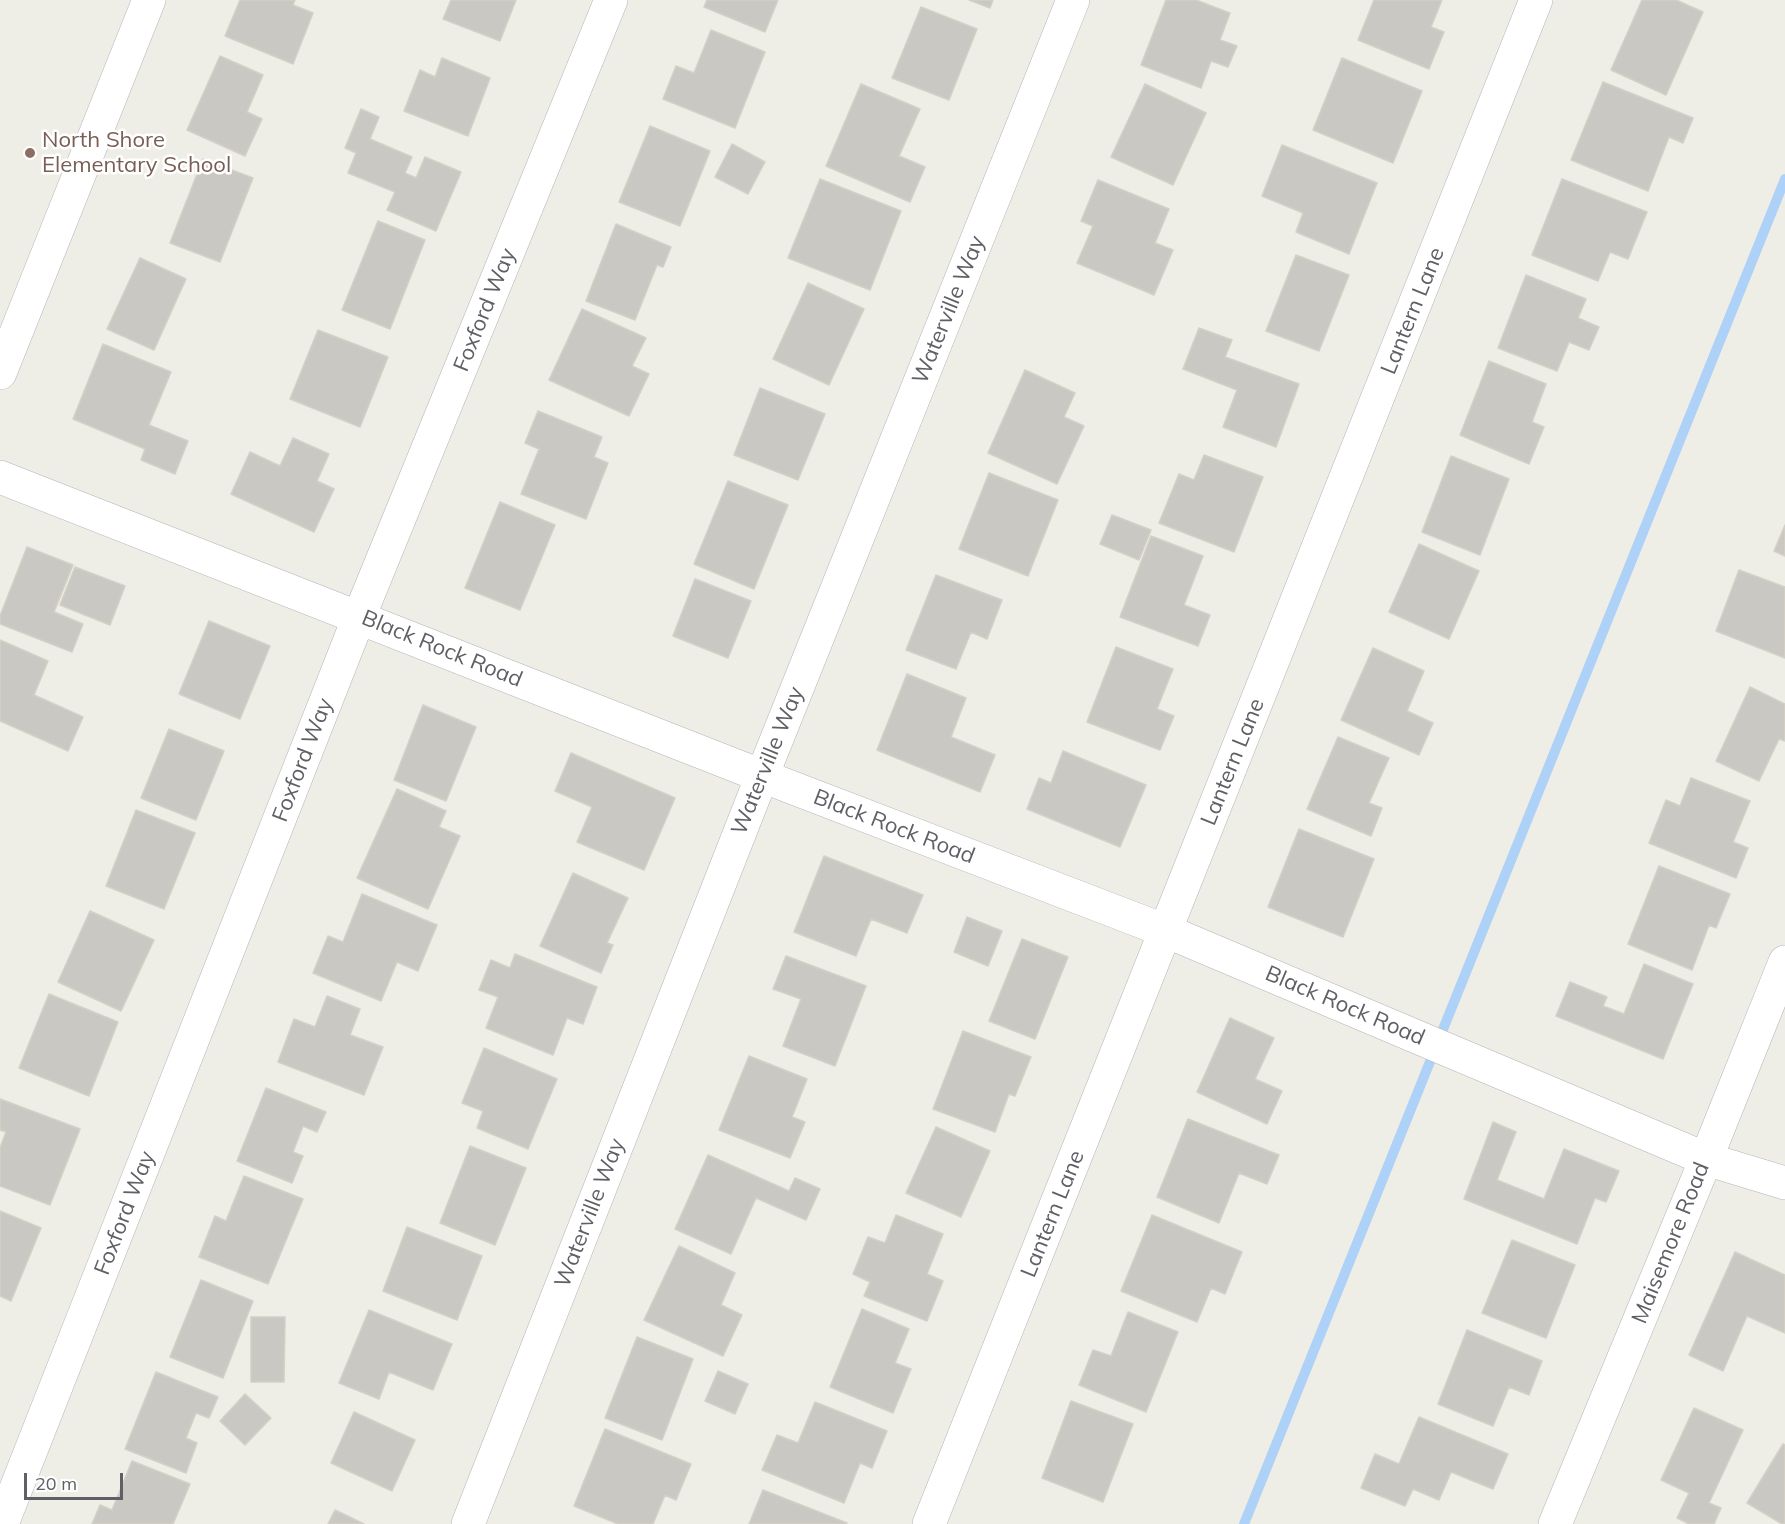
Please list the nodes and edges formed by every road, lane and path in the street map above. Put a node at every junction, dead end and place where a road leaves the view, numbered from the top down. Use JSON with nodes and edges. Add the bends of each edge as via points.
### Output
{"nodes":[{"id":1,"x":149,"y":0,"type":"edge"},
{"id":2,"x":611,"y":0,"type":"edge"},
{"id":3,"x":1073,"y":0,"type":"edge"},
{"id":4,"x":1536,"y":0,"type":"edge"},
{"id":5,"x":0,"y":373,"type":"edge"},
{"id":6,"x":0,"y":477,"type":"edge"},
{"id":7,"x":359,"y":617,"type":"junction"},
{"id":8,"x":762,"y":776,"type":"junction"},
{"id":9,"x":1166,"y":931,"type":"junction"},
{"id":10,"x":1785,"y":962,"type":"edge"},
{"id":11,"x":1706,"y":1158,"type":"junction"},
{"id":12,"x":1785,"y":1183,"type":"edge"},
{"id":13,"x":2,"y":1524,"type":"edge"},
{"id":14,"x":468,"y":1524,"type":"edge"},
{"id":15,"x":929,"y":1524,"type":"edge"},
{"id":16,"x":1555,"y":1524,"type":"edge"}],
"edges":[{"from":1,"to":5,"type":"street"},
{"from":2,"to":7,"type":"street","name":"Foxford Way"},
{"from":3,"to":8,"type":"street","name":"Waterville Way"},
{"from":4,"to":9,"type":"street","name":"Lantern Lane"},
{"from":6,"to":7,"type":"street","name":"Black Rock Road"},
{"from":7,"to":8,"type":"street","name":"Black Rock Road"},
{"from":7,"to":13,"type":"street","name":"Foxford Way"},
{"from":8,"to":9,"type":"street","name":"Black Rock Road"},
{"from":8,"to":14,"type":"street","name":"Waterville Way"},
{"from":9,"to":11,"type":"street","name":"Black Rock Road"},
{"from":9,"to":15,"type":"street","name":"Lantern Lane"},
{"from":10,"to":11,"type":"street","name":"Maisemore Road"},
{"from":11,"to":12,"type":"street","name":"Black Rock Road"},
{"from":11,"to":16,"type":"street","name":"Maisemore Road"}]}
